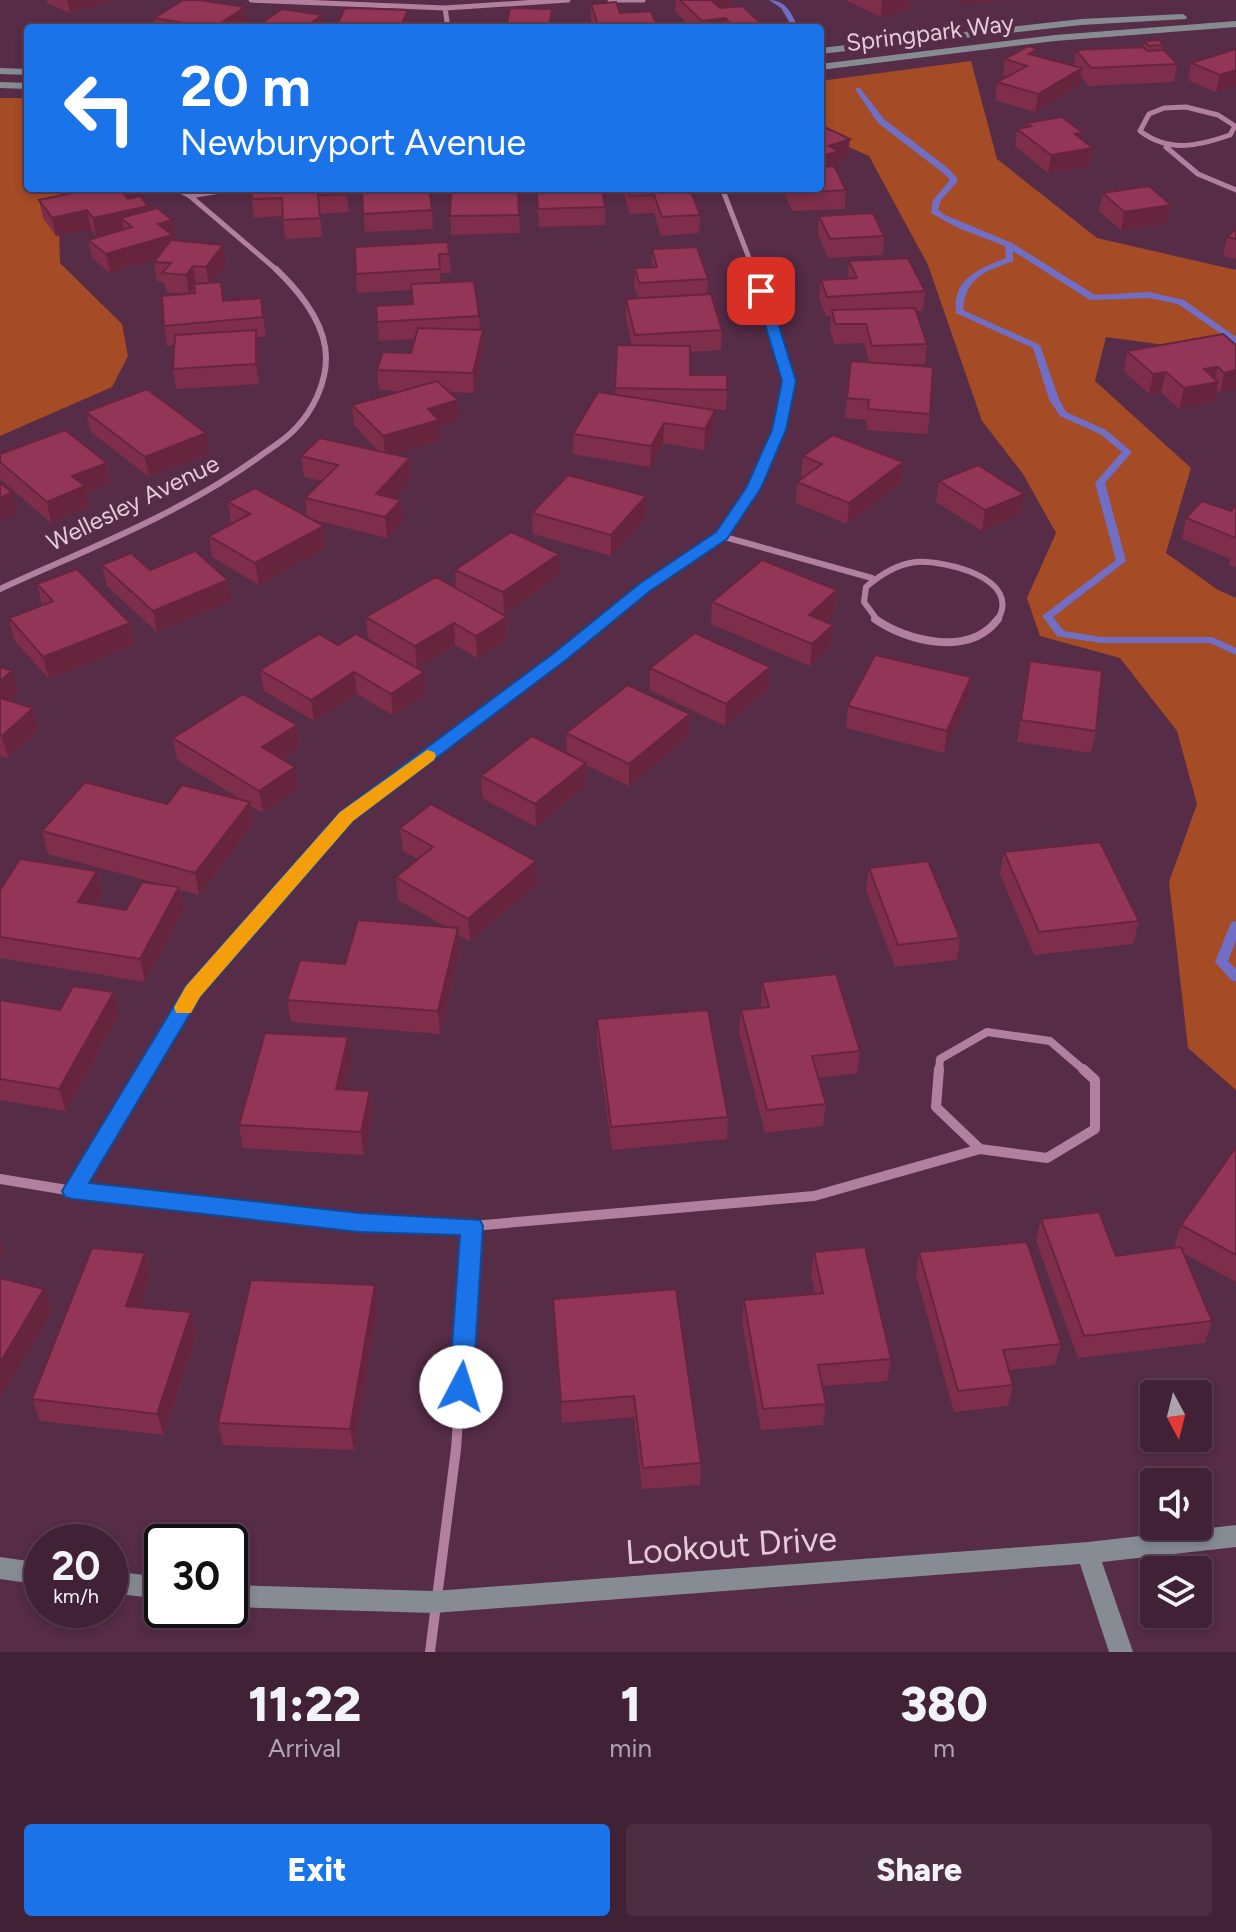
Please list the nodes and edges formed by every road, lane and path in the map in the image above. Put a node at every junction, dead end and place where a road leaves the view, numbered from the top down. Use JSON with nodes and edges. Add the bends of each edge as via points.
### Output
{"nodes":[{"id":1,"x":251,"y":0,"type":"edge"},
{"id":2,"x":568,"y":0,"type":"edge"},
{"id":3,"x":610,"y":0,"type":"edge"},
{"id":4,"x":643,"y":0,"type":"edge"},
{"id":5,"x":445,"y":8,"type":"junction"},
{"id":6,"x":1236,"y":13,"type":"edge"},
{"id":7,"x":447,"y":24,"type":"edge"},
{"id":8,"x":1236,"y":24,"type":"edge"},
{"id":9,"x":824,"y":51,"type":"edge"},
{"id":10,"x":824,"y":67,"type":"edge"},
{"id":11,"x":0,"y":71,"type":"edge"},
{"id":12,"x":24,"y":72,"type":"edge"},
{"id":13,"x":0,"y":85,"type":"edge"},
{"id":14,"x":24,"y":86,"type":"edge"},
{"id":15,"x":1165,"y":147,"type":"junction"},
{"id":16,"x":1236,"y":190,"type":"edge"},
{"id":17,"x":182,"y":192,"type":"edge"},
{"id":18,"x":214,"y":192,"type":"edge"},
{"id":19,"x":724,"y":192,"type":"edge"},
{"id":20,"x":190,"y":196,"type":"junction"},
{"id":21,"x":721,"y":536,"type":"junction"},
{"id":22,"x":872,"y":578,"type":"junction"},
{"id":23,"x":0,"y":589,"type":"edge"},
{"id":24,"x":980,"y":1149,"type":"junction"},
{"id":25,"x":0,"y":1179,"type":"edge"},
{"id":26,"x":73,"y":1191,"type":"junction"},
{"id":27,"x":472,"y":1226,"type":"junction"},
{"id":28,"x":1236,"y":1536,"type":"edge"},
{"id":29,"x":1088,"y":1553,"type":"junction"},
{"id":30,"x":0,"y":1568,"type":"edge"},
{"id":31,"x":24,"y":1571,"type":"edge"},
{"id":32,"x":248,"y":1597,"type":"edge"},
{"id":33,"x":434,"y":1602,"type":"junction"},
{"id":34,"x":430,"y":1652,"type":"edge"},
{"id":35,"x":1121,"y":1652,"type":"edge"}],
"edges":[{"from":1,"to":5,"type":"street"},
{"from":2,"to":5,"type":"street"},
{"from":3,"to":4,"type":"street"},
{"from":5,"to":7,"type":"street"},
{"from":6,"to":9,"type":"street","name":"Springpark Way","via":[[1081,22]]},
{"from":8,"to":10,"type":"street","name":"Springpark Way","via":[[1055,38]]},
{"from":11,"to":12,"type":"street"},
{"from":13,"to":14,"type":"street"},
{"from":15,"to":15,"type":"street","via":[[1215,140],[1230,135],[1235,126],[1208,110],[1164,108],[1149,114],[1140,131]]},
{"from":15,"to":16,"type":"street","via":[[1198,174]]},
{"from":17,"to":20,"type":"street","name":"Wellesley Avenue"},
{"from":18,"to":20,"type":"street"},
{"from":19,"to":21,"type":"street","via":[[771,316],[789,381],[779,430],[754,488]]},
{"from":20,"to":23,"type":"street","name":"Wellesley Avenue","via":[[287,281],[311,310],[323,337],[327,370],[316,400],[297,427],[217,486]]},
{"from":21,"to":22,"type":"street"},
{"from":21,"to":26,"type":"street","via":[[644,588],[346,817],[193,991]]},
{"from":22,"to":22,"type":"street","via":[[889,567],[913,562],[966,568],[1001,594],[1004,610],[979,636],[954,642],[913,639],[878,623],[865,608],[863,592]]},
{"from":24,"to":24,"type":"street","via":[[936,1107],[940,1059],[987,1032],[1035,1038],[1050,1041],[1095,1080],[1095,1129],[1047,1158]]},
{"from":24,"to":27,"type":"street","via":[[814,1196]]},
{"from":25,"to":26,"type":"street"},
{"from":26,"to":27,"type":"street","via":[[359,1223]]},
{"from":27,"to":33,"type":"street","via":[[456,1449]]},
{"from":28,"to":29,"type":"street","name":"Lookout Drive"},
{"from":29,"to":33,"type":"street","name":"Lookout Drive"},
{"from":29,"to":35,"type":"street"},
{"from":30,"to":31,"type":"street"},
{"from":32,"to":33,"type":"street","name":"Lookout Drive"},
{"from":33,"to":34,"type":"street"}]}
